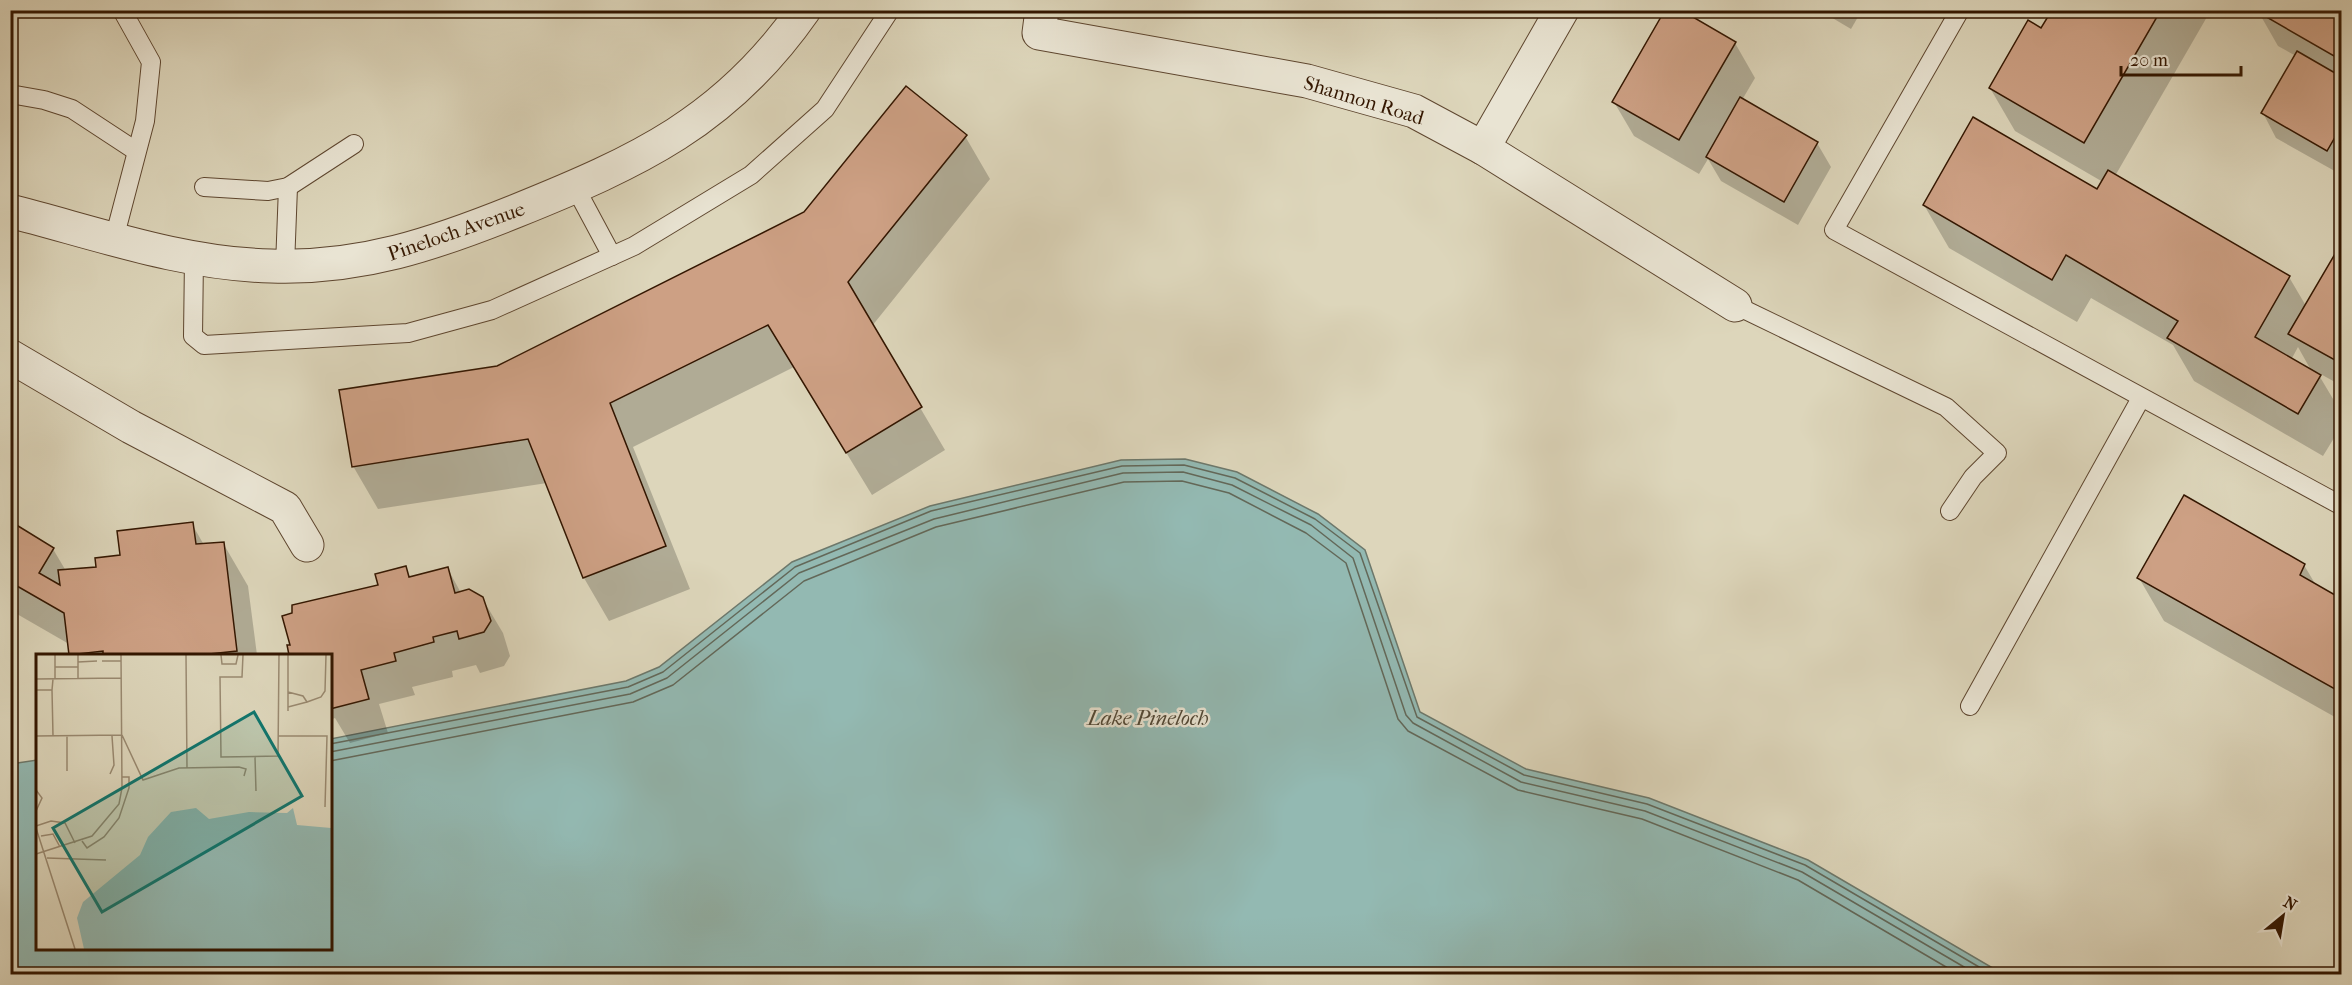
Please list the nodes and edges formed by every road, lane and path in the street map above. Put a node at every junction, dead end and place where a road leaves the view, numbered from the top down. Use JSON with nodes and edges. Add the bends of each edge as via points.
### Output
{"nodes":[{"id":1,"x":122,"y":10,"type":"edge"},
{"id":2,"x":804,"y":10,"type":"edge"},
{"id":3,"x":890,"y":10,"type":"edge"},
{"id":4,"x":1042,"y":10,"type":"edge"},
{"id":5,"x":1562,"y":10,"type":"edge"},
{"id":6,"x":1960,"y":10,"type":"edge"},
{"id":7,"x":10,"y":94,"type":"edge"},
{"id":8,"x":354,"y":144,"type":"dead end"},
{"id":9,"x":1483,"y":148,"type":"junction"},
{"id":10,"x":136,"y":151,"type":"junction"},
{"id":11,"x":575,"y":186,"type":"junction"},
{"id":12,"x":204,"y":187,"type":"dead end"},
{"id":13,"x":288,"y":187,"type":"junction"},
{"id":14,"x":10,"y":211,"type":"edge"},
{"id":15,"x":114,"y":239,"type":"junction"},
{"id":16,"x":612,"y":256,"type":"junction"},
{"id":17,"x":194,"y":258,"type":"junction"},
{"id":18,"x":285,"y":266,"type":"junction"},
{"id":19,"x":1735,"y":305,"type":"joint"},
{"id":20,"x":10,"y":357,"type":"edge"},
{"id":21,"x":2141,"y":398,"type":"junction"},
{"id":22,"x":2342,"y":506,"type":"edge"},
{"id":23,"x":1950,"y":511,"type":"dead end"},
{"id":24,"x":307,"y":545,"type":"dead end"},
{"id":25,"x":1970,"y":706,"type":"dead end"}],
"edges":[{"from":1,"to":10,"type":"lane","via":[[151,62],[144,122]]},
{"from":2,"to":11,"type":"street","name":"Pineloch Avenue","via":[[754,71],[699,120],[642,156]]},
{"from":3,"to":16,"type":"lane","via":[[825,109],[751,175]]},
{"from":4,"to":9,"type":"street","name":"Shannon Road","via":[[1039,33],[1306,81],[1414,111]]},
{"from":5,"to":9,"type":"street"},
{"from":6,"to":21,"type":"lane","via":[[1834,230]]},
{"from":7,"to":10,"type":"lane","via":[[72,109]]},
{"from":8,"to":13,"type":"lane"},
{"from":9,"to":19,"type":"street","name":"Shannon Road"},
{"from":10,"to":15,"type":"lane"},
{"from":11,"to":16,"type":"lane"},
{"from":11,"to":18,"type":"street","name":"Pineloch Avenue","via":[[414,249],[362,261]]},
{"from":12,"to":13,"type":"lane"},
{"from":13,"to":18,"type":"lane"},
{"from":14,"to":15,"type":"street","name":"Pineloch Avenue"},
{"from":15,"to":17,"type":"street","name":"Pineloch Avenue"},
{"from":16,"to":17,"type":"lane","via":[[492,310],[408,333],[204,345],[193,336]]},
{"from":17,"to":18,"type":"street","name":"Pineloch Avenue"},
{"from":19,"to":23,"type":"lane","via":[[1946,407],[1997,453],[1973,477]]},
{"from":20,"to":24,"type":"street","via":[[131,427],[285,508]]},
{"from":21,"to":22,"type":"lane"},
{"from":21,"to":25,"type":"lane"}]}
